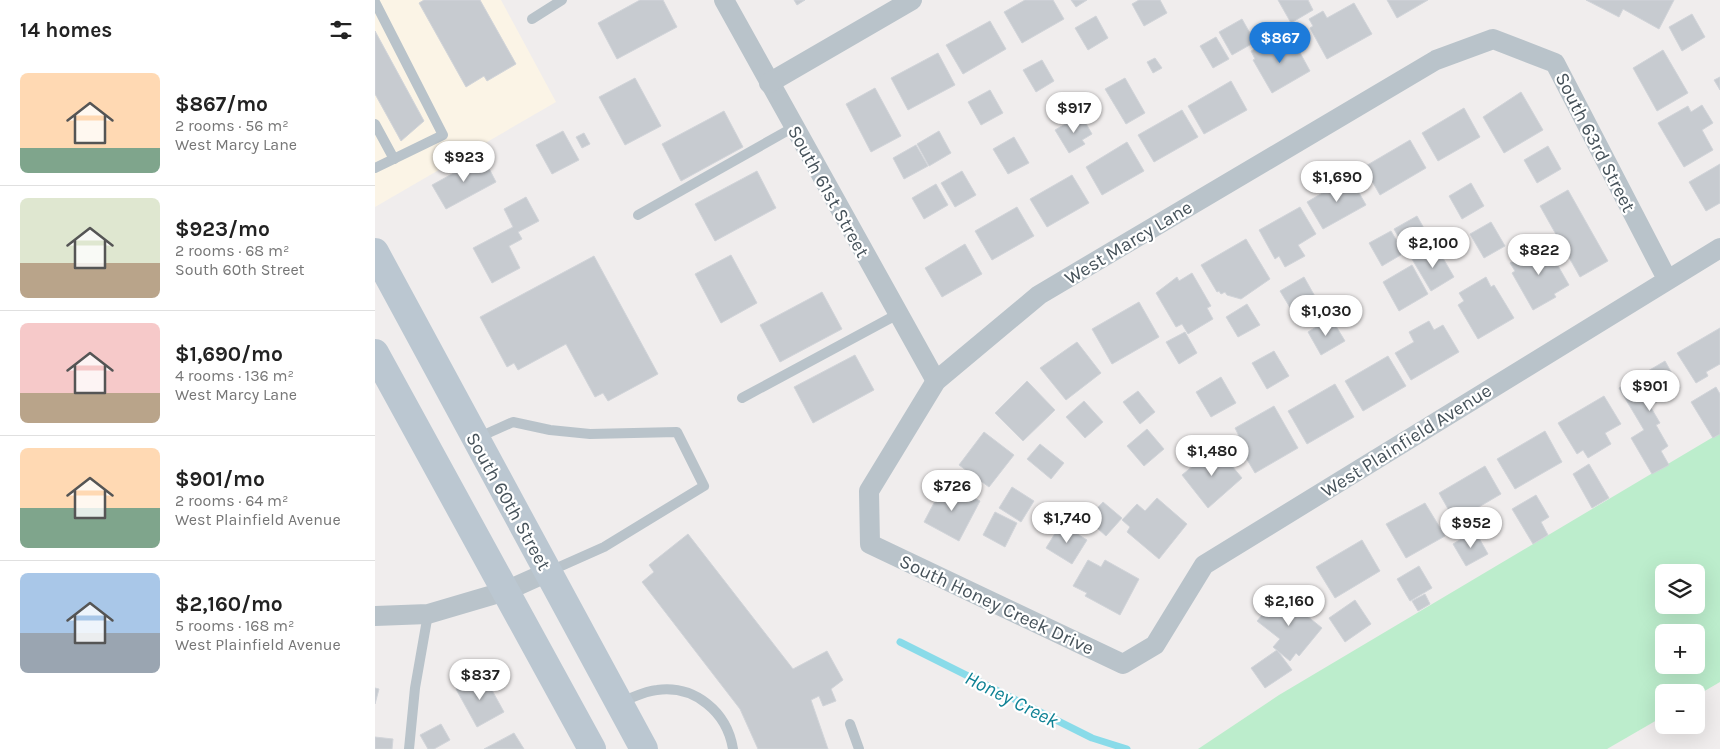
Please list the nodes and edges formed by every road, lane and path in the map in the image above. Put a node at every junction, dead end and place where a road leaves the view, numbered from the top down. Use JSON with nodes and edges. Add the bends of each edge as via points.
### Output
{"nodes":[{"id":1,"x":562,"y":0,"type":"edge"},
{"id":2,"x":724,"y":0,"type":"edge"},
{"id":3,"x":912,"y":0,"type":"edge"},
{"id":4,"x":375,"y":2,"type":"edge"},
{"id":5,"x":532,"y":18,"type":"dead end"},
{"id":6,"x":1493,"y":39,"type":"joint"},
{"id":7,"x":769,"y":83,"type":"junction"},
{"id":8,"x":375,"y":124,"type":"edge"},
{"id":9,"x":794,"y":127,"type":"junction"},
{"id":10,"x":394,"y":159,"type":"junction"},
{"id":11,"x":375,"y":168,"type":"edge"},
{"id":12,"x":638,"y":215,"type":"dead end"},
{"id":13,"x":1720,"y":248,"type":"edge"},
{"id":14,"x":375,"y":252,"type":"edge"},
{"id":15,"x":1667,"y":279,"type":"junction"},
{"id":16,"x":898,"y":314,"type":"junction"},
{"id":17,"x":375,"y":353,"type":"edge"},
{"id":18,"x":936,"y":381,"type":"junction"},
{"id":19,"x":742,"y":398,"type":"dead end"},
{"id":20,"x":474,"y":439,"type":"junction"},
{"id":21,"x":870,"y":544,"type":"joint"},
{"id":22,"x":548,"y":572,"type":"junction"},
{"id":23,"x":506,"y":591,"type":"junction"},
{"id":24,"x":428,"y":614,"type":"junction"},
{"id":25,"x":375,"y":616,"type":"edge"},
{"id":26,"x":1123,"y":664,"type":"joint"},
{"id":27,"x":619,"y":702,"type":"junction"},
{"id":28,"x":850,"y":724,"type":"dead end"},
{"id":29,"x":409,"y":749,"type":"edge"},
{"id":30,"x":592,"y":749,"type":"edge"},
{"id":31,"x":644,"y":749,"type":"edge"},
{"id":32,"x":733,"y":749,"type":"edge"},
{"id":33,"x":859,"y":749,"type":"edge"}],
"edges":[{"from":1,"to":5,"type":"lane"},
{"from":2,"to":7,"type":"street","name":"South 61st Street"},
{"from":3,"to":7,"type":"street"},
{"from":4,"to":10,"type":"lane","via":[[443,135]]},
{"from":6,"to":15,"type":"street","name":"South 63rd Street","via":[[1555,63]]},
{"from":6,"to":18,"type":"street","name":"West Marcy Lane","via":[[1436,60],[1039,295]]},
{"from":7,"to":9,"type":"street","name":"South 61st Street"},
{"from":8,"to":10,"type":"lane"},
{"from":9,"to":12,"type":"lane"},
{"from":9,"to":16,"type":"street","name":"South 61st Street"},
{"from":10,"to":11,"type":"lane"},
{"from":13,"to":15,"type":"street","name":"West Plainfield Avenue"},
{"from":14,"to":20,"type":"main road","name":"South 60th Street"},
{"from":15,"to":26,"type":"street","name":"West Plainfield Avenue","via":[[1204,565],[1155,645]]},
{"from":16,"to":18,"type":"street","name":"South 61st Street"},
{"from":16,"to":19,"type":"lane"},
{"from":17,"to":23,"type":"main road","via":[[386,383]]},
{"from":18,"to":21,"type":"street","name":"West Marcy Lane","via":[[869,491]]},
{"from":20,"to":22,"type":"main road","name":"South 60th Street"},
{"from":20,"to":22,"type":"lane","via":[[513,422],[590,434],[677,432],[704,486],[604,547]]},
{"from":21,"to":26,"type":"street","name":"South Honey Creek Drive"},
{"from":22,"to":23,"type":"street"},
{"from":22,"to":27,"type":"main road","name":"South 60th Street"},
{"from":23,"to":24,"type":"street"},
{"from":23,"to":30,"type":"main road"},
{"from":24,"to":25,"type":"street"},
{"from":24,"to":29,"type":"lane","via":[[415,688]]},
{"from":27,"to":31,"type":"main road","name":"South 60th Street"},
{"from":27,"to":32,"type":"lane","via":[[655,690],[669,689],[690,694],[711,704],[723,720]]},
{"from":28,"to":33,"type":"lane"}]}
